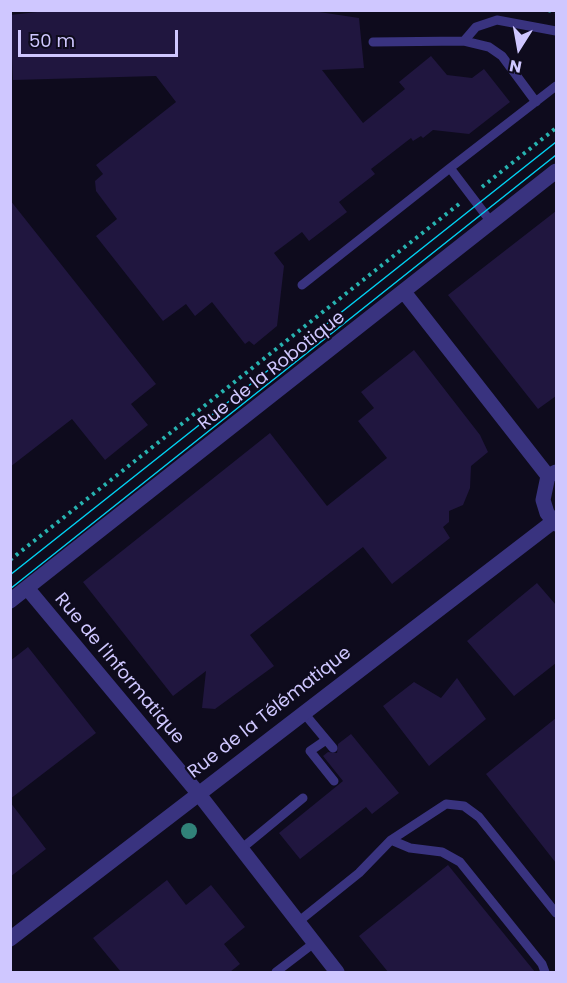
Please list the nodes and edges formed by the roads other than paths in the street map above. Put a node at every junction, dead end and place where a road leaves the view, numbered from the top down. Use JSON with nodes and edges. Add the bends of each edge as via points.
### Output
{"nodes":[{"id":1,"x":556,"y":31,"type":"edge"},
{"id":2,"x":464,"y":41,"type":"junction"},
{"id":3,"x":373,"y":42,"type":"dead end"},
{"id":4,"x":556,"y":86,"type":"edge"},
{"id":5,"x":536,"y":102,"type":"junction"},
{"id":6,"x":450,"y":168,"type":"junction"},
{"id":7,"x":554,"y":177,"type":"edge"},
{"id":8,"x":491,"y":222,"type":"junction"},
{"id":9,"x":302,"y":285,"type":"dead end"},
{"id":10,"x":404,"y":292,"type":"junction"},
{"id":11,"x":552,"y":474,"type":"edge"},
{"id":12,"x":555,"y":523,"type":"edge"},
{"id":13,"x":27,"y":588,"type":"junction"},
{"id":14,"x":10,"y":601,"type":"edge"},
{"id":15,"x":303,"y":712,"type":"junction"},
{"id":16,"x":326,"y":740,"type":"junction"},
{"id":17,"x":333,"y":748,"type":"dead end"},
{"id":18,"x":333,"y":781,"type":"dead end"},
{"id":19,"x":198,"y":793,"type":"junction"},
{"id":20,"x":303,"y":798,"type":"dead end"},
{"id":21,"x":391,"y":840,"type":"junction"},
{"id":22,"x":241,"y":849,"type":"junction"},
{"id":23,"x":556,"y":913,"type":"edge"},
{"id":24,"x":298,"y":922,"type":"junction"},
{"id":25,"x":10,"y":939,"type":"edge"},
{"id":26,"x":314,"y":943,"type":"junction"},
{"id":27,"x":276,"y":972,"type":"edge"},
{"id":28,"x":338,"y":972,"type":"edge"},
{"id":29,"x":545,"y":972,"type":"edge"}],
"edges":[{"from":1,"to":2,"type":"lane","via":[[497,21],[476,27]]},
{"from":2,"to":3,"type":"lane"},
{"from":2,"to":5,"type":"lane","via":[[489,47],[502,56]]},
{"from":4,"to":5,"type":"lane"},
{"from":5,"to":6,"type":"lane"},
{"from":6,"to":8,"type":"lane"},
{"from":6,"to":9,"type":"lane"},
{"from":7,"to":8,"type":"street","name":"Rue de la Robotique"},
{"from":8,"to":10,"type":"street","name":"Rue de la Robotique"},
{"from":10,"to":11,"type":"street"},
{"from":10,"to":13,"type":"street","name":"Rue de la Robotique"},
{"from":11,"to":12,"type":"street","via":[[543,500]]},
{"from":12,"to":15,"type":"street","name":"Rue de la Télématique"},
{"from":13,"to":14,"type":"street","name":"Rue de la Robotique"},
{"from":13,"to":19,"type":"street","name":"Rue de l'Informatique"},
{"from":15,"to":16,"type":"lane"},
{"from":15,"to":19,"type":"street","name":"Rue de la Télématique"},
{"from":16,"to":17,"type":"lane"},
{"from":16,"to":18,"type":"lane","via":[[310,752]]},
{"from":19,"to":22,"type":"street","name":"Rue de l'Informatique"},
{"from":19,"to":25,"type":"street","name":"Rue de la Télématique"},
{"from":20,"to":22,"type":"lane"},
{"from":21,"to":23,"type":"lane","via":[[446,804],[464,806],[479,817]]},
{"from":21,"to":24,"type":"lane","via":[[359,873]]},
{"from":21,"to":29,"type":"lane","via":[[410,848],[442,852],[460,862]]},
{"from":22,"to":24,"type":"street","name":"Rue de l'Informatique"},
{"from":24,"to":26,"type":"street","name":"Rue de l'Informatique"},
{"from":26,"to":27,"type":"lane"},
{"from":26,"to":28,"type":"street","name":"Rue de l'Informatique"}]}
